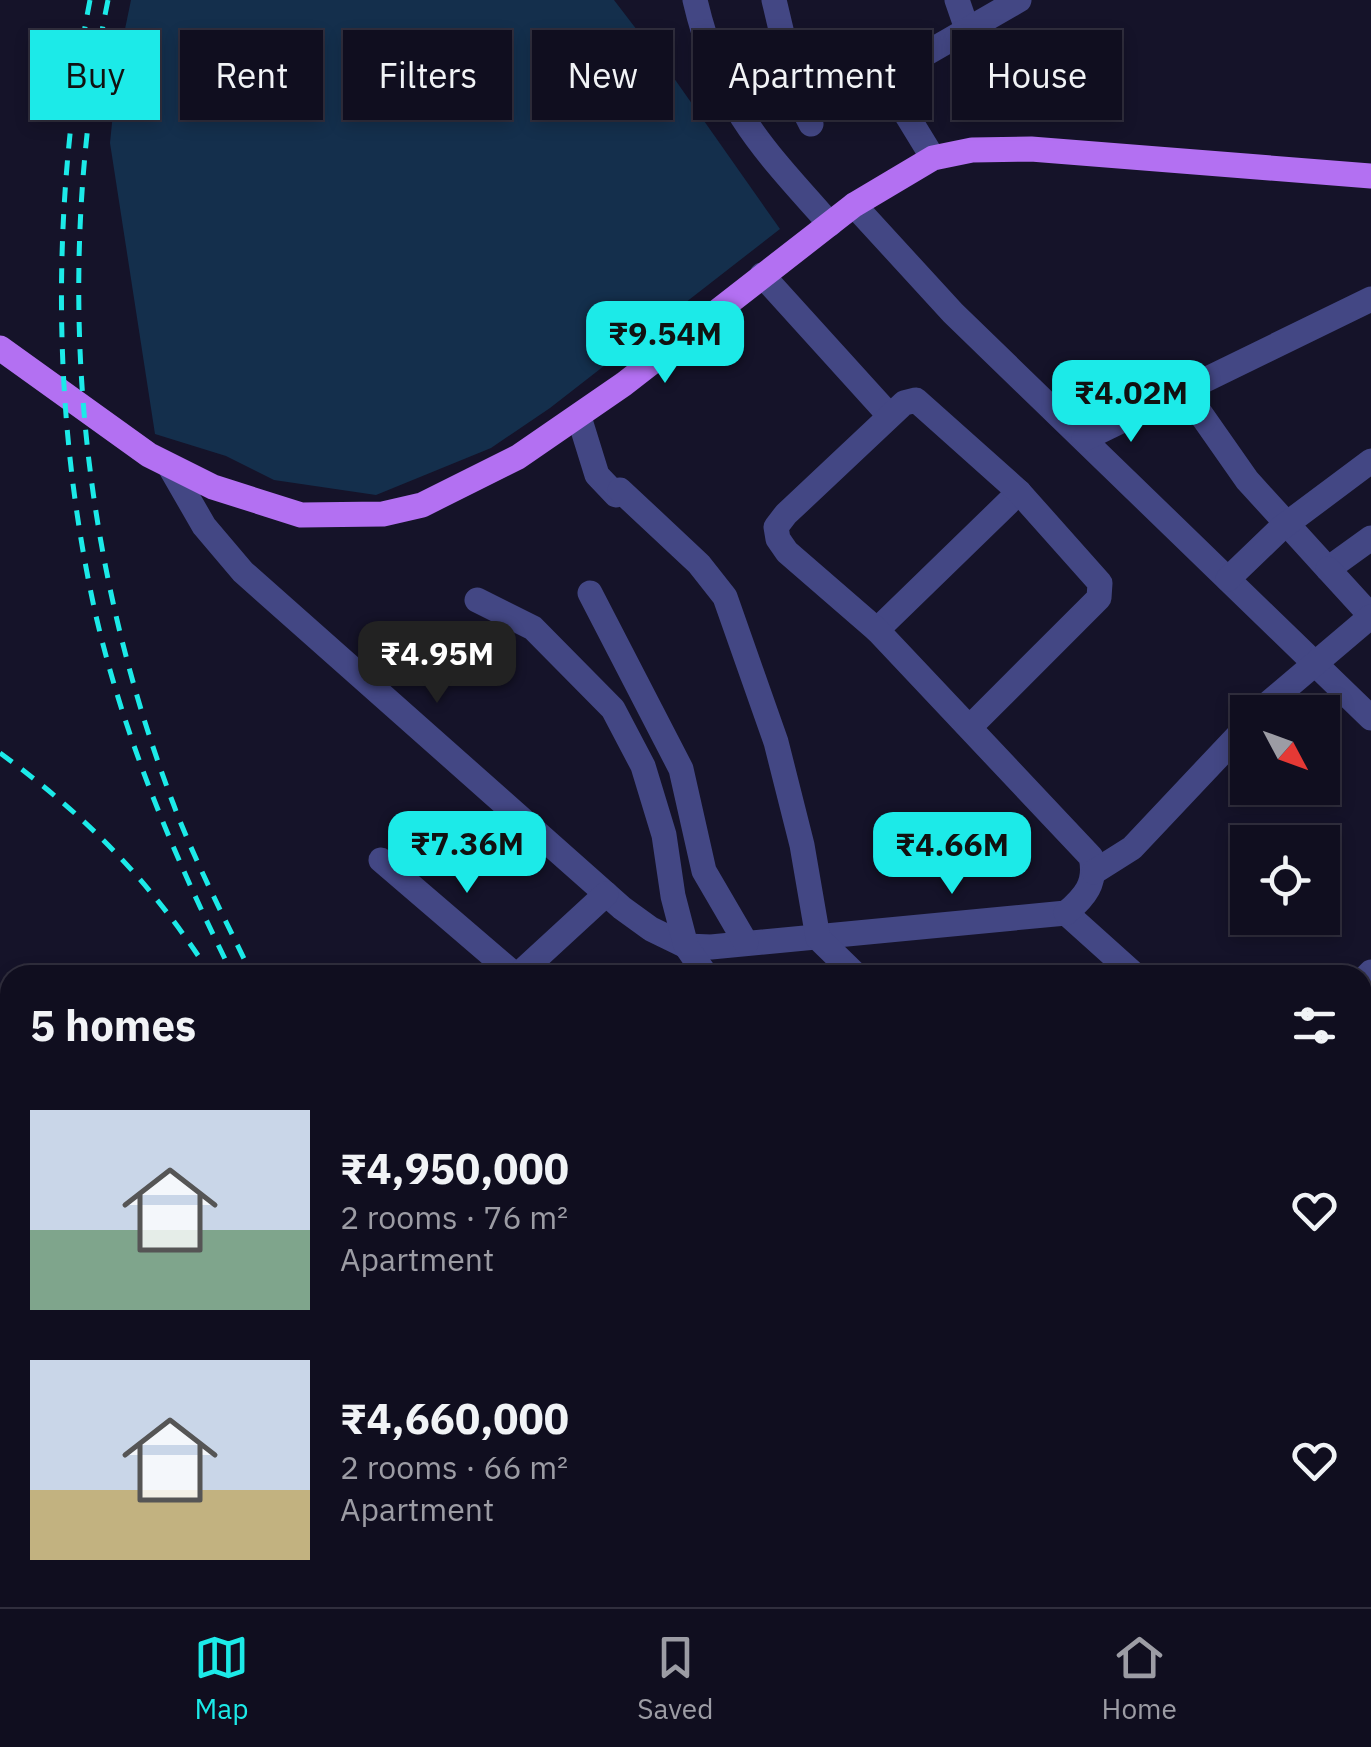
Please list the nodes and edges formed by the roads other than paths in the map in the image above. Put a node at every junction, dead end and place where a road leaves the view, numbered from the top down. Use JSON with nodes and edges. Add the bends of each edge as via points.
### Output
{"nodes":[{"id":1,"x":695,"y":0,"type":"edge"},
{"id":2,"x":774,"y":0,"type":"edge"},
{"id":3,"x":957,"y":0,"type":"edge"},
{"id":4,"x":1019,"y":0,"type":"edge"},
{"id":5,"x":967,"y":29,"type":"junction"},
{"id":6,"x":812,"y":124,"type":"dead end"},
{"id":7,"x":933,"y":158,"type":"junction"},
{"id":8,"x":1371,"y":176,"type":"edge"},
{"id":9,"x":854,"y":205,"type":"junction"},
{"id":10,"x":830,"y":224,"type":"junction"},
{"id":11,"x":762,"y":274,"type":"junction"},
{"id":12,"x":1371,"y":299,"type":"edge"},
{"id":13,"x":0,"y":348,"type":"edge"},
{"id":14,"x":1184,"y":390,"type":"junction"},
{"id":15,"x":889,"y":415,"type":"junction"},
{"id":16,"x":578,"y":417,"type":"junction"},
{"id":17,"x":1084,"y":438,"type":"junction"},
{"id":18,"x":1371,"y":461,"type":"edge"},
{"id":19,"x":170,"y":467,"type":"junction"},
{"id":20,"x":1019,"y":492,"type":"junction"},
{"id":21,"x":1286,"y":524,"type":"junction"},
{"id":22,"x":1371,"y":538,"type":"edge"},
{"id":23,"x":1328,"y":569,"type":"junction"},
{"id":24,"x":1228,"y":579,"type":"junction"},
{"id":25,"x":590,"y":592,"type":"dead end"},
{"id":26,"x":477,"y":600,"type":"dead end"},
{"id":27,"x":1370,"y":616,"type":"edge"},
{"id":28,"x":877,"y":630,"type":"junction"},
{"id":29,"x":1316,"y":665,"type":"junction"},
{"id":30,"x":1279,"y":695,"type":"edge"},
{"id":31,"x":1371,"y":718,"type":"edge"},
{"id":32,"x":970,"y":727,"type":"junction"},
{"id":33,"x":1230,"y":744,"type":"edge"},
{"id":34,"x":381,"y":860,"type":"dead end"},
{"id":35,"x":1094,"y":872,"type":"junction"},
{"id":36,"x":606,"y":894,"type":"junction"},
{"id":37,"x":1066,"y":913,"type":"junction"},
{"id":38,"x":818,"y":938,"type":"junction"},
{"id":39,"x":718,"y":945,"type":"junction"},
{"id":40,"x":505,"y":965,"type":"edge"},
{"id":41,"x":528,"y":965,"type":"edge"},
{"id":42,"x":710,"y":965,"type":"edge"},
{"id":43,"x":846,"y":965,"type":"edge"},
{"id":44,"x":1124,"y":965,"type":"edge"}],
"edges":[{"from":1,"to":10,"type":"street","via":[[729,101],[752,137]]},
{"from":2,"to":6,"type":"street","via":[[785,73]]},
{"from":3,"to":5,"type":"street"},
{"from":4,"to":5,"type":"street"},
{"from":5,"to":7,"type":"street","via":[[890,79]]},
{"from":7,"to":8,"type":"main road","via":[[1032,148]]},
{"from":7,"to":9,"type":"main road"},
{"from":9,"to":10,"type":"main road"},
{"from":9,"to":17,"type":"street","via":[[953,313]]},
{"from":10,"to":11,"type":"main road"},
{"from":11,"to":15,"type":"street"},
{"from":11,"to":16,"type":"main road"},
{"from":12,"to":14,"type":"street"},
{"from":13,"to":19,"type":"main road"},
{"from":14,"to":17,"type":"street"},
{"from":14,"to":21,"type":"street"},
{"from":15,"to":20,"type":"street","via":[[916,400]]},
{"from":15,"to":28,"type":"street","via":[[776,527],[787,552]]},
{"from":16,"to":19,"type":"main road","via":[[486,475],[422,505],[383,514],[301,515]]},
{"from":16,"to":38,"type":"street","via":[[598,475],[699,564],[726,597],[776,742]]},
{"from":17,"to":24,"type":"street"},
{"from":18,"to":21,"type":"street"},
{"from":19,"to":36,"type":"street","via":[[204,526],[243,572]]},
{"from":20,"to":28,"type":"street"},
{"from":20,"to":32,"type":"street","via":[[1091,570],[1100,583],[1099,598]]},
{"from":21,"to":23,"type":"street"},
{"from":21,"to":24,"type":"street"},
{"from":22,"to":23,"type":"street"},
{"from":23,"to":27,"type":"street"},
{"from":24,"to":29,"type":"street"},
{"from":25,"to":39,"type":"street","via":[[681,769]]},
{"from":26,"to":39,"type":"street","via":[[533,628],[612,709],[643,766],[664,835],[672,896]]},
{"from":27,"to":29,"type":"street"},
{"from":28,"to":32,"type":"street"},
{"from":29,"to":30,"type":"street"},
{"from":29,"to":31,"type":"street"},
{"from":32,"to":35,"type":"street","via":[[1091,857]]},
{"from":33,"to":35,"type":"street","via":[[1132,848]]},
{"from":34,"to":40,"type":"street"},
{"from":35,"to":37,"type":"street","via":[[1090,889]]},
{"from":36,"to":39,"type":"street","via":[[650,929]]},
{"from":36,"to":41,"type":"street"},
{"from":37,"to":38,"type":"street"},
{"from":37,"to":44,"type":"street"},
{"from":38,"to":39,"type":"street"},
{"from":38,"to":43,"type":"street"},
{"from":39,"to":42,"type":"street"}]}
